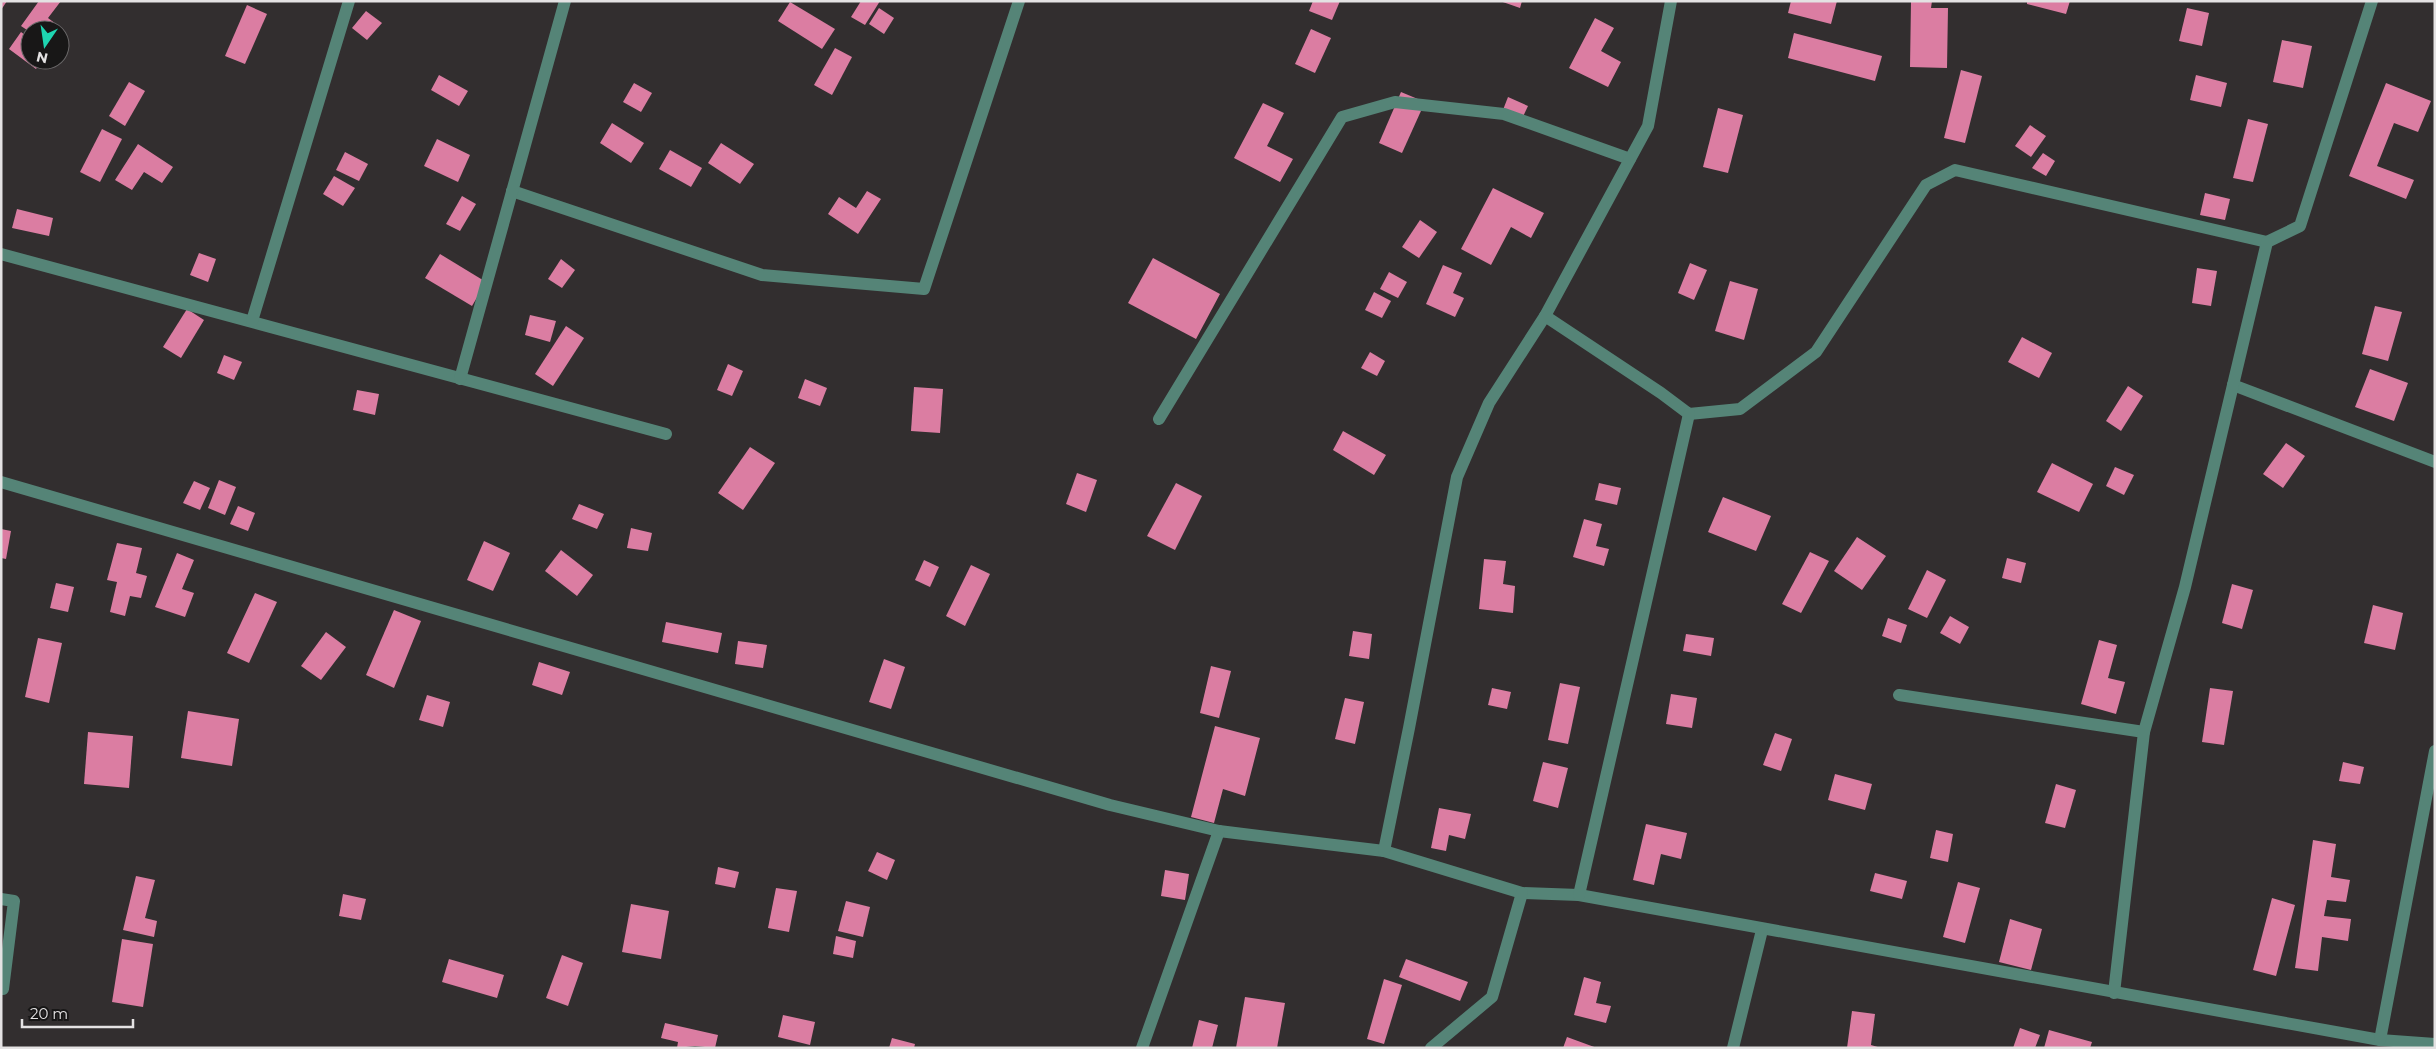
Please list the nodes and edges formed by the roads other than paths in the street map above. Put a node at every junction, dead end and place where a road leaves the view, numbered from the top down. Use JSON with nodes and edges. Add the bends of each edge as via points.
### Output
{"nodes":[{"id":1,"x":349,"y":1,"type":"edge"},
{"id":2,"x":565,"y":1,"type":"edge"},
{"id":3,"x":1019,"y":1,"type":"edge"},
{"id":4,"x":1671,"y":1,"type":"edge"},
{"id":5,"x":2372,"y":1,"type":"edge"},
{"id":6,"x":1630,"y":159,"type":"junction"},
{"id":7,"x":512,"y":191,"type":"junction"},
{"id":8,"x":2267,"y":242,"type":"junction"},
{"id":9,"x":1,"y":254,"type":"edge"},
{"id":10,"x":1545,"y":316,"type":"junction"},
{"id":11,"x":252,"y":322,"type":"junction"},
{"id":12,"x":460,"y":378,"type":"junction"},
{"id":13,"x":2233,"y":385,"type":"junction"},
{"id":14,"x":1689,"y":414,"type":"junction"},
{"id":15,"x":1159,"y":419,"type":"dead end"},
{"id":16,"x":666,"y":434,"type":"dead end"},
{"id":17,"x":2435,"y":462,"type":"edge"},
{"id":18,"x":1,"y":482,"type":"edge"},
{"id":19,"x":1898,"y":695,"type":"dead end"},
{"id":20,"x":2144,"y":732,"type":"junction"},
{"id":21,"x":2435,"y":751,"type":"edge"},
{"id":22,"x":1219,"y":831,"type":"junction"},
{"id":23,"x":1384,"y":851,"type":"junction"},
{"id":24,"x":1522,"y":893,"type":"junction"},
{"id":25,"x":1579,"y":895,"type":"junction"},
{"id":26,"x":1,"y":899,"type":"edge"},
{"id":27,"x":1762,"y":930,"type":"junction"},
{"id":28,"x":3,"y":988,"type":"dead end"},
{"id":29,"x":2114,"y":993,"type":"junction"},
{"id":30,"x":2380,"y":1040,"type":"junction"},
{"id":31,"x":2435,"y":1044,"type":"edge"},
{"id":32,"x":1142,"y":1048,"type":"edge"},
{"id":33,"x":1431,"y":1048,"type":"edge"},
{"id":34,"x":1734,"y":1048,"type":"edge"}],
"edges":[{"from":1,"to":11,"type":"street"},
{"from":2,"to":7,"type":"street"},
{"from":3,"to":7,"type":"street","via":[[924,289],[762,276]]},
{"from":4,"to":6,"type":"street","via":[[1648,126]]},
{"from":5,"to":8,"type":"street","via":[[2300,226]]},
{"from":6,"to":10,"type":"street"},
{"from":6,"to":15,"type":"street","via":[[1504,114],[1395,102],[1342,117]]},
{"from":7,"to":12,"type":"street"},
{"from":8,"to":13,"type":"street"},
{"from":8,"to":14,"type":"street","via":[[1955,170],[1926,185],[1816,352],[1740,409]]},
{"from":9,"to":11,"type":"street"},
{"from":10,"to":14,"type":"street"},
{"from":10,"to":23,"type":"street","via":[[1489,403],[1457,477]]},
{"from":11,"to":12,"type":"street"},
{"from":12,"to":16,"type":"street"},
{"from":13,"to":17,"type":"street"},
{"from":13,"to":20,"type":"street","via":[[2185,587]]},
{"from":14,"to":25,"type":"street"},
{"from":18,"to":22,"type":"street","via":[[1100,802]]},
{"from":19,"to":20,"type":"street"},
{"from":20,"to":29,"type":"street"},
{"from":21,"to":30,"type":"street"},
{"from":22,"to":23,"type":"street"},
{"from":22,"to":32,"type":"street"},
{"from":23,"to":24,"type":"street"},
{"from":24,"to":25,"type":"street"},
{"from":24,"to":33,"type":"street","via":[[1492,997]]},
{"from":25,"to":27,"type":"street"},
{"from":26,"to":28,"type":"street","via":[[14,901]]},
{"from":27,"to":29,"type":"street"},
{"from":27,"to":34,"type":"street"},
{"from":29,"to":30,"type":"street"},
{"from":30,"to":31,"type":"street"}]}
